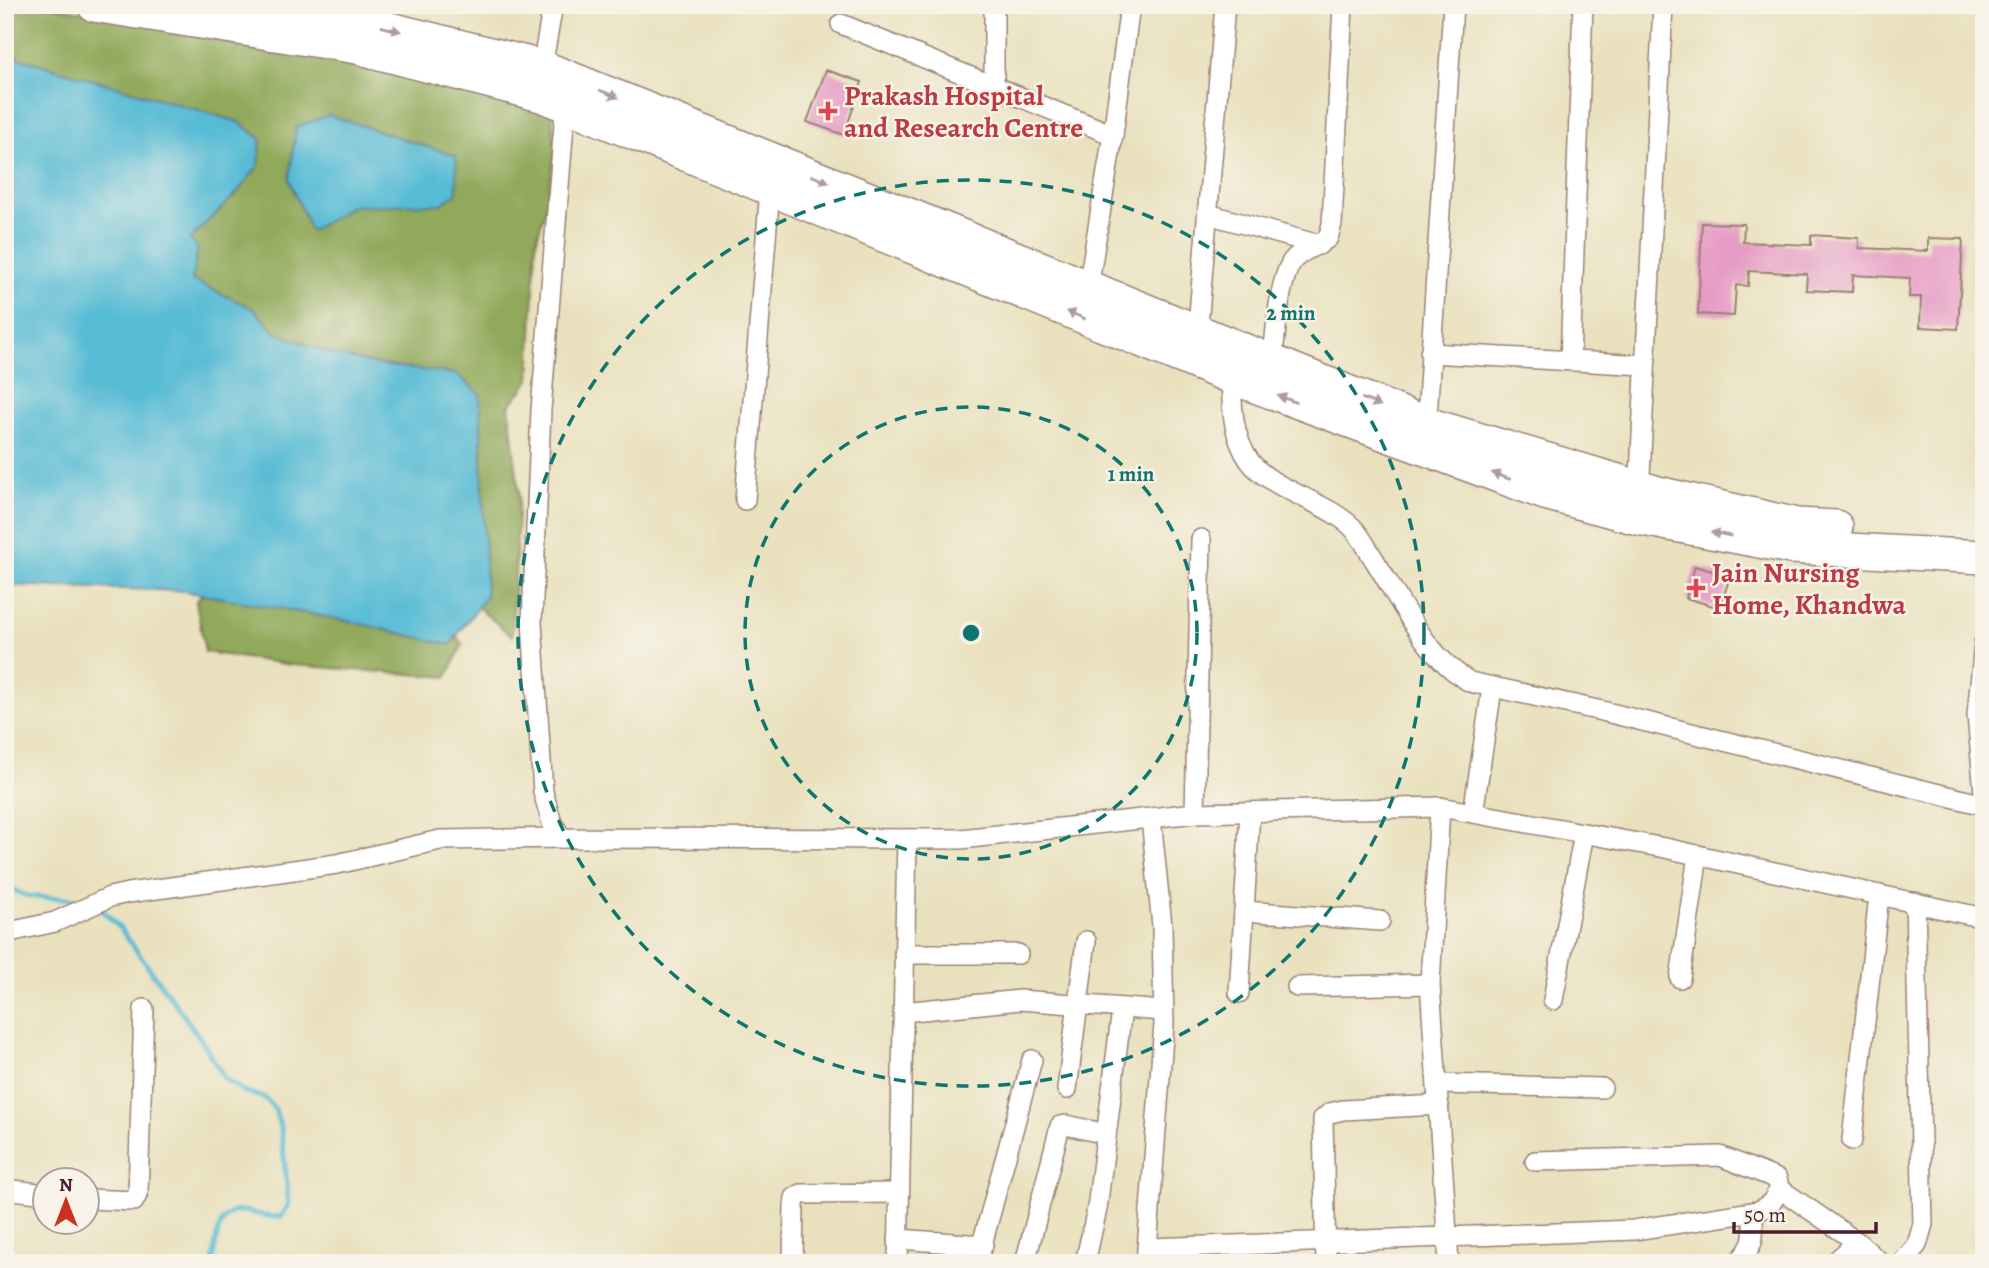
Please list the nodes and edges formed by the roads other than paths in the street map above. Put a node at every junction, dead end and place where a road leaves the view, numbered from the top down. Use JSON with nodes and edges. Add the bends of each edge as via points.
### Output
{"nodes":[{"id":1,"x":94,"y":5,"type":"edge"},
{"id":2,"x":276,"y":5,"type":"edge"},
{"id":3,"x":553,"y":5,"type":"edge"},
{"id":4,"x":994,"y":5,"type":"edge"},
{"id":5,"x":1130,"y":5,"type":"edge"},
{"id":6,"x":1225,"y":5,"type":"edge"},
{"id":7,"x":1343,"y":5,"type":"edge"},
{"id":8,"x":1453,"y":5,"type":"edge"},
{"id":9,"x":1583,"y":5,"type":"edge"},
{"id":10,"x":1663,"y":5,"type":"edge"},
{"id":11,"x":841,"y":24,"type":"dead end"},
{"id":12,"x":559,"y":83,"type":"junction"},
{"id":13,"x":994,"y":86,"type":"junction"},
{"id":14,"x":1113,"y":135,"type":"junction"},
{"id":15,"x":769,"y":189,"type":"junction"},
{"id":16,"x":1208,"y":214,"type":"junction"},
{"id":17,"x":1319,"y":245,"type":"junction"},
{"id":18,"x":1088,"y":288,"type":"junction"},
{"id":19,"x":1197,"y":348,"type":"junction"},
{"id":20,"x":1430,"y":353,"type":"junction"},
{"id":21,"x":1570,"y":361,"type":"junction"},
{"id":22,"x":1272,"y":362,"type":"junction"},
{"id":23,"x":1645,"y":365,"type":"junction"},
{"id":24,"x":1231,"y":377,"type":"junction"},
{"id":25,"x":1426,"y":436,"type":"junction"},
{"id":26,"x":745,"y":500,"type":"dead end"},
{"id":27,"x":1639,"y":503,"type":"junction"},
{"id":28,"x":1772,"y":531,"type":"junction"},
{"id":29,"x":1984,"y":535,"type":"edge"},
{"id":30,"x":1200,"y":539,"type":"dead end"},
{"id":31,"x":1984,"y":556,"type":"edge"},
{"id":32,"x":1984,"y":643,"type":"edge"},
{"id":33,"x":1493,"y":689,"type":"junction"},
{"id":34,"x":1981,"y":752,"type":"edge"},
{"id":35,"x":1984,"y":792,"type":"edge"},
{"id":36,"x":1984,"y":805,"type":"edge"},
{"id":37,"x":1440,"y":807,"type":"junction"},
{"id":38,"x":1250,"y":812,"type":"junction"},
{"id":39,"x":1195,"y":813,"type":"junction"},
{"id":40,"x":1473,"y":813,"type":"junction"},
{"id":41,"x":1151,"y":818,"type":"junction"},
{"id":42,"x":1584,"y":833,"type":"junction"},
{"id":43,"x":562,"y":838,"type":"junction"},
{"id":44,"x":907,"y":839,"type":"junction"},
{"id":45,"x":1698,"y":855,"type":"junction"},
{"id":46,"x":1879,"y":895,"type":"junction"},
{"id":47,"x":1915,"y":902,"type":"junction"},
{"id":48,"x":1244,"y":911,"type":"junction"},
{"id":49,"x":1984,"y":918,"type":"edge"},
{"id":50,"x":1380,"y":921,"type":"dead end"},
{"id":51,"x":5,"y":933,"type":"edge"},
{"id":52,"x":1086,"y":941,"type":"dead end"},
{"id":53,"x":904,"y":954,"type":"junction"},
{"id":54,"x":1018,"y":954,"type":"dead end"},
{"id":55,"x":1680,"y":978,"type":"dead end"},
{"id":56,"x":1430,"y":984,"type":"junction"},
{"id":57,"x":1297,"y":987,"type":"dead end"},
{"id":58,"x":1239,"y":993,"type":"dead end"},
{"id":59,"x":1553,"y":1000,"type":"dead end"},
{"id":60,"x":1078,"y":1005,"type":"junction"},
{"id":61,"x":144,"y":1009,"type":"dead end"},
{"id":62,"x":1122,"y":1009,"type":"junction"},
{"id":63,"x":1163,"y":1011,"type":"junction"},
{"id":64,"x":903,"y":1012,"type":"junction"},
{"id":65,"x":1032,"y":1060,"type":"dead end"},
{"id":66,"x":1437,"y":1084,"type":"junction"},
{"id":67,"x":1066,"y":1088,"type":"dead end"},
{"id":68,"x":1602,"y":1088,"type":"dead end"},
{"id":69,"x":1439,"y":1105,"type":"junction"},
{"id":70,"x":1106,"y":1134,"type":"junction"},
{"id":71,"x":1852,"y":1140,"type":"dead end"},
{"id":72,"x":1535,"y":1161,"type":"dead end"},
{"id":73,"x":5,"y":1189,"type":"edge"},
{"id":74,"x":1780,"y":1189,"type":"junction"},
{"id":75,"x":32,"y":1192,"type":"edge"},
{"id":76,"x":899,"y":1193,"type":"junction"},
{"id":77,"x":102,"y":1200,"type":"edge"},
{"id":78,"x":1752,"y":1212,"type":"junction"},
{"id":79,"x":1448,"y":1236,"type":"junction"},
{"id":80,"x":898,"y":1239,"type":"junction"},
{"id":81,"x":1325,"y":1241,"type":"junction"},
{"id":82,"x":1857,"y":1242,"type":"junction"},
{"id":83,"x":980,"y":1254,"type":"edge"},
{"id":84,"x":1202,"y":1254,"type":"edge"},
{"id":85,"x":1148,"y":1255,"type":"edge"},
{"id":86,"x":793,"y":1263,"type":"edge"},
{"id":87,"x":898,"y":1263,"type":"edge"},
{"id":88,"x":1025,"y":1263,"type":"edge"},
{"id":89,"x":1085,"y":1263,"type":"edge"},
{"id":90,"x":1326,"y":1263,"type":"edge"},
{"id":91,"x":1449,"y":1263,"type":"edge"},
{"id":92,"x":1737,"y":1263,"type":"edge"},
{"id":93,"x":1834,"y":1263,"type":"edge"},
{"id":94,"x":1881,"y":1263,"type":"edge"},
{"id":95,"x":1902,"y":1263,"type":"edge"}],
"edges":[{"from":1,"to":12,"type":"highway","via":[[357,47],[541,95]]},
{"from":2,"to":12,"type":"highway","one_way":true,"via":[[318,11]]},
{"from":3,"to":12,"type":"street"},
{"from":4,"to":13,"type":"street"},
{"from":5,"to":14,"type":"street"},
{"from":6,"to":16,"type":"street"},
{"from":7,"to":17,"type":"street","via":[[1332,224],[1328,238]]},
{"from":8,"to":20,"type":"street"},
{"from":9,"to":21,"type":"street"},
{"from":10,"to":23,"type":"street"},
{"from":11,"to":13,"type":"street"},
{"from":12,"to":15,"type":"highway"},
{"from":12,"to":18,"type":"highway","one_way":true},
{"from":12,"to":43,"type":"street","via":[[532,622],[543,792],[552,823]]},
{"from":13,"to":14,"type":"street"},
{"from":14,"to":18,"type":"street"},
{"from":19,"to":15,"type":"highway","one_way":true},
{"from":15,"to":26,"type":"street"},
{"from":16,"to":17,"type":"street"},
{"from":16,"to":19,"type":"street"},
{"from":17,"to":22,"type":"street","via":[[1292,262]]},
{"from":18,"to":19,"type":"highway"},
{"from":19,"to":22,"type":"highway"},
{"from":19,"to":24,"type":"highway"},
{"from":20,"to":21,"type":"street"},
{"from":20,"to":25,"type":"street"},
{"from":21,"to":23,"type":"street"},
{"from":22,"to":25,"type":"highway","one_way":true},
{"from":23,"to":27,"type":"street"},
{"from":25,"to":24,"type":"highway","one_way":true},
{"from":24,"to":33,"type":"street","via":[[1233,417],[1250,461],[1280,484],[1333,510],[1354,529],[1452,672]]},
{"from":25,"to":27,"type":"highway"},
{"from":27,"to":28,"type":"highway"},
{"from":28,"to":29,"type":"highway","via":[[1797,525]]},
{"from":28,"to":31,"type":"highway","via":[[1791,547]]},
{"from":30,"to":39,"type":"street"},
{"from":32,"to":34,"type":"street","via":[[1979,673]]},
{"from":33,"to":36,"type":"street","via":[[1602,711]]},
{"from":33,"to":40,"type":"street"},
{"from":34,"to":35,"type":"street"},
{"from":37,"to":38,"type":"street"},
{"from":37,"to":40,"type":"street"},
{"from":37,"to":56,"type":"street"},
{"from":38,"to":39,"type":"street"},
{"from":38,"to":48,"type":"street"},
{"from":39,"to":41,"type":"street"},
{"from":40,"to":42,"type":"street"},
{"from":41,"to":44,"type":"street","via":[[961,839]]},
{"from":41,"to":63,"type":"street","via":[[1162,926]]},
{"from":42,"to":45,"type":"street"},
{"from":42,"to":59,"type":"street"},
{"from":43,"to":44,"type":"street"},
{"from":43,"to":51,"type":"street","via":[[440,840],[337,864],[110,897],[55,922]]},
{"from":44,"to":53,"type":"street"},
{"from":45,"to":46,"type":"street"},
{"from":45,"to":55,"type":"street"},
{"from":46,"to":47,"type":"street"},
{"from":46,"to":71,"type":"street"},
{"from":47,"to":49,"type":"street"},
{"from":47,"to":95,"type":"street","via":[[1923,1224],[1917,1245]]},
{"from":48,"to":50,"type":"street"},
{"from":48,"to":58,"type":"street"},
{"from":52,"to":60,"type":"street"},
{"from":53,"to":54,"type":"street"},
{"from":53,"to":64,"type":"street"},
{"from":56,"to":57,"type":"street"},
{"from":56,"to":66,"type":"street"},
{"from":60,"to":62,"type":"street"},
{"from":60,"to":64,"type":"street","via":[[1020,1000]]},
{"from":60,"to":67,"type":"street"},
{"from":61,"to":77,"type":"street","via":[[138,1193],[134,1201]]},
{"from":62,"to":63,"type":"street"},
{"from":62,"to":70,"type":"street"},
{"from":63,"to":85,"type":"street"},
{"from":64,"to":76,"type":"street"},
{"from":65,"to":83,"type":"street"},
{"from":66,"to":68,"type":"street"},
{"from":66,"to":69,"type":"street"},
{"from":69,"to":79,"type":"street"},
{"from":69,"to":81,"type":"street","via":[[1343,1110],[1323,1119]]},
{"from":70,"to":88,"type":"street","via":[[1060,1126]]},
{"from":70,"to":89,"type":"street"},
{"from":72,"to":74,"type":"street","via":[[1720,1156],[1777,1179]]},
{"from":73,"to":75,"type":"street"},
{"from":74,"to":78,"type":"street","via":[[1766,1207]]},
{"from":74,"to":82,"type":"street"},
{"from":76,"to":80,"type":"street"},
{"from":76,"to":86,"type":"street","via":[[801,1194],[794,1206]]},
{"from":78,"to":79,"type":"street","via":[[1633,1230]]},
{"from":78,"to":92,"type":"street","via":[[1755,1239]]},
{"from":79,"to":81,"type":"street"},
{"from":79,"to":91,"type":"street"},
{"from":80,"to":83,"type":"street"},
{"from":80,"to":87,"type":"street"},
{"from":81,"to":84,"type":"street"},
{"from":81,"to":90,"type":"street"},
{"from":82,"to":93,"type":"street"},
{"from":82,"to":94,"type":"street"},
{"from":84,"to":85,"type":"street"}]}
